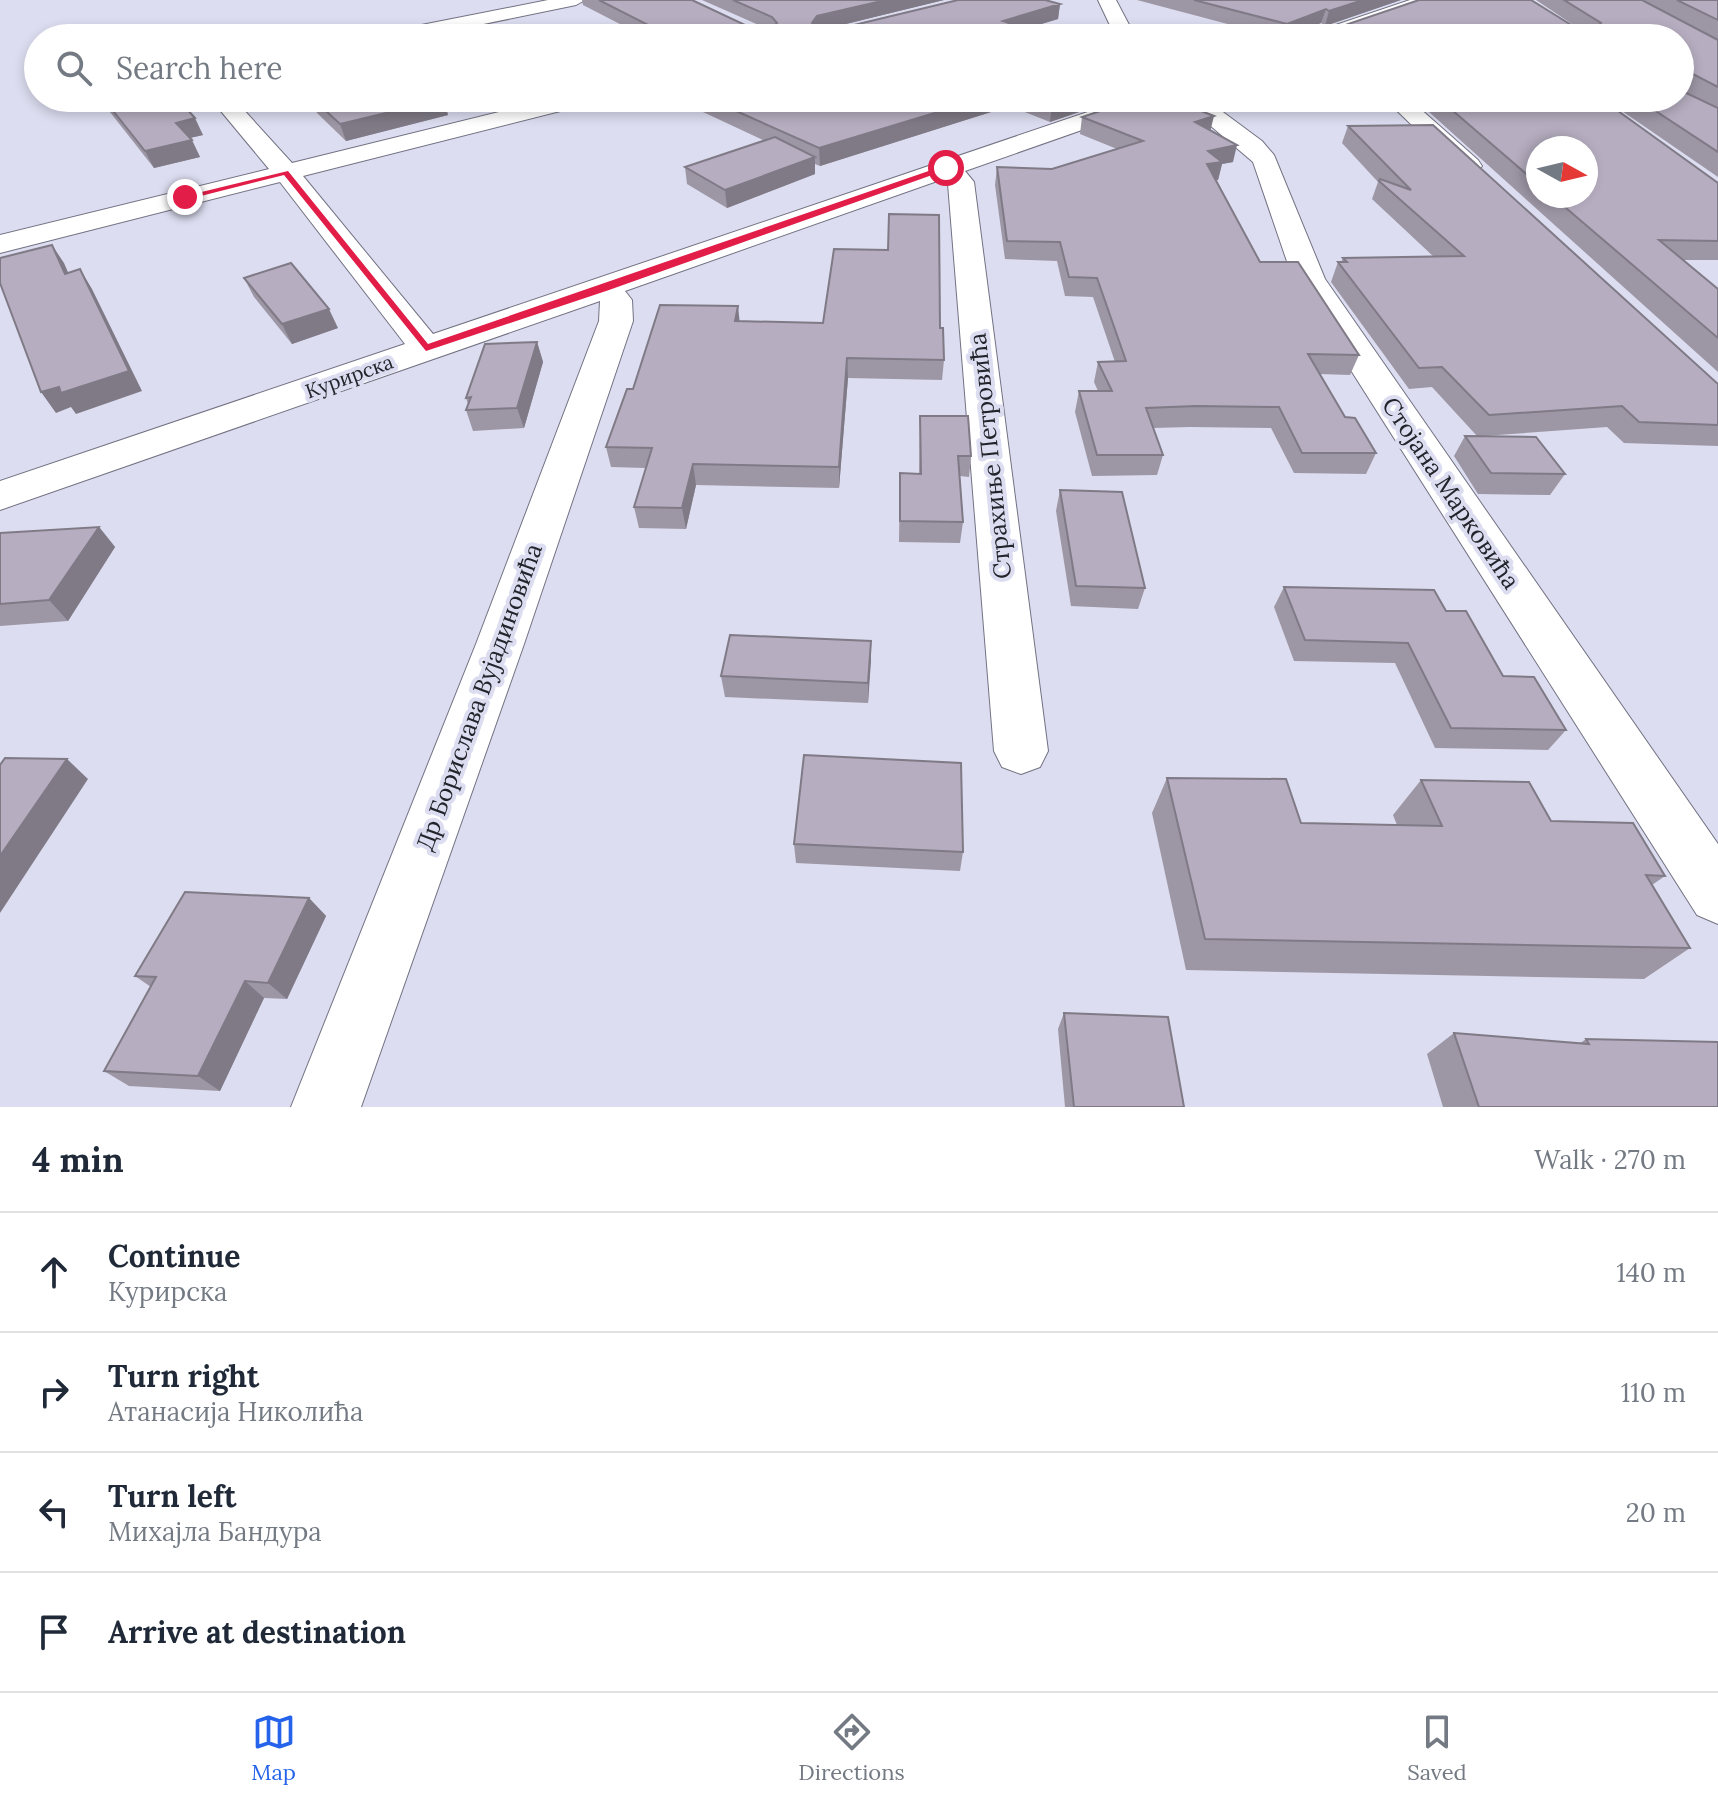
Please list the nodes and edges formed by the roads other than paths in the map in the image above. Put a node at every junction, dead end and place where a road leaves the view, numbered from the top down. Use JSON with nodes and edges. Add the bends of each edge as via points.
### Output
{"nodes":[{"id":1,"x":576,"y":0,"type":"edge"},
{"id":2,"x":1107,"y":0,"type":"edge"},
{"id":3,"x":1428,"y":0,"type":"edge"},
{"id":4,"x":1335,"y":7,"type":"edge"},
{"id":5,"x":1361,"y":22,"type":"junction"},
{"id":6,"x":456,"y":24,"type":"edge"},
{"id":7,"x":1119,"y":24,"type":"edge"},
{"id":8,"x":1355,"y":24,"type":"edge"},
{"id":9,"x":233,"y":112,"type":"edge"},
{"id":10,"x":528,"y":112,"type":"edge"},
{"id":11,"x":1110,"y":112,"type":"edge"},
{"id":12,"x":1208,"y":112,"type":"edge"},
{"id":13,"x":1410,"y":112,"type":"edge"},
{"id":14,"x":946,"y":168,"type":"junction"},
{"id":15,"x":286,"y":172,"type":"junction"},
{"id":16,"x":1487,"y":183,"type":"edge"},
{"id":17,"x":0,"y":244,"type":"edge"},
{"id":18,"x":606,"y":288,"type":"junction"},
{"id":19,"x":426,"y":348,"type":"junction"},
{"id":20,"x":0,"y":496,"type":"edge"},
{"id":21,"x":1021,"y":751,"type":"dead end"},
{"id":22,"x":1718,"y":895,"type":"edge"},
{"id":23,"x":326,"y":1107,"type":"edge"}],
"edges":[{"from":1,"to":6,"type":"street"},
{"from":2,"to":7,"type":"street"},
{"from":3,"to":5,"type":"street"},
{"from":4,"to":5,"type":"street"},
{"from":5,"to":8,"type":"street"},
{"from":9,"to":15,"type":"street"},
{"from":10,"to":15,"type":"street"},
{"from":11,"to":14,"type":"street","name":"Курирска"},
{"from":12,"to":22,"type":"street","name":"Стојана Марковића","via":[[1265,160],[1309,279]]},
{"from":13,"to":16,"type":"street"},
{"from":14,"to":18,"type":"street","name":"Курирска"},
{"from":14,"to":21,"type":"street","name":"Страхиње Петровића","via":[[961,182]]},
{"from":15,"to":17,"type":"street"},
{"from":15,"to":19,"type":"street"},
{"from":18,"to":19,"type":"street","name":"Курирска"},
{"from":18,"to":23,"type":"street","name":"Др Борислава Вујадиновића","via":[[616,300],[616,321]]},
{"from":19,"to":20,"type":"street","name":"Курирска"}]}
